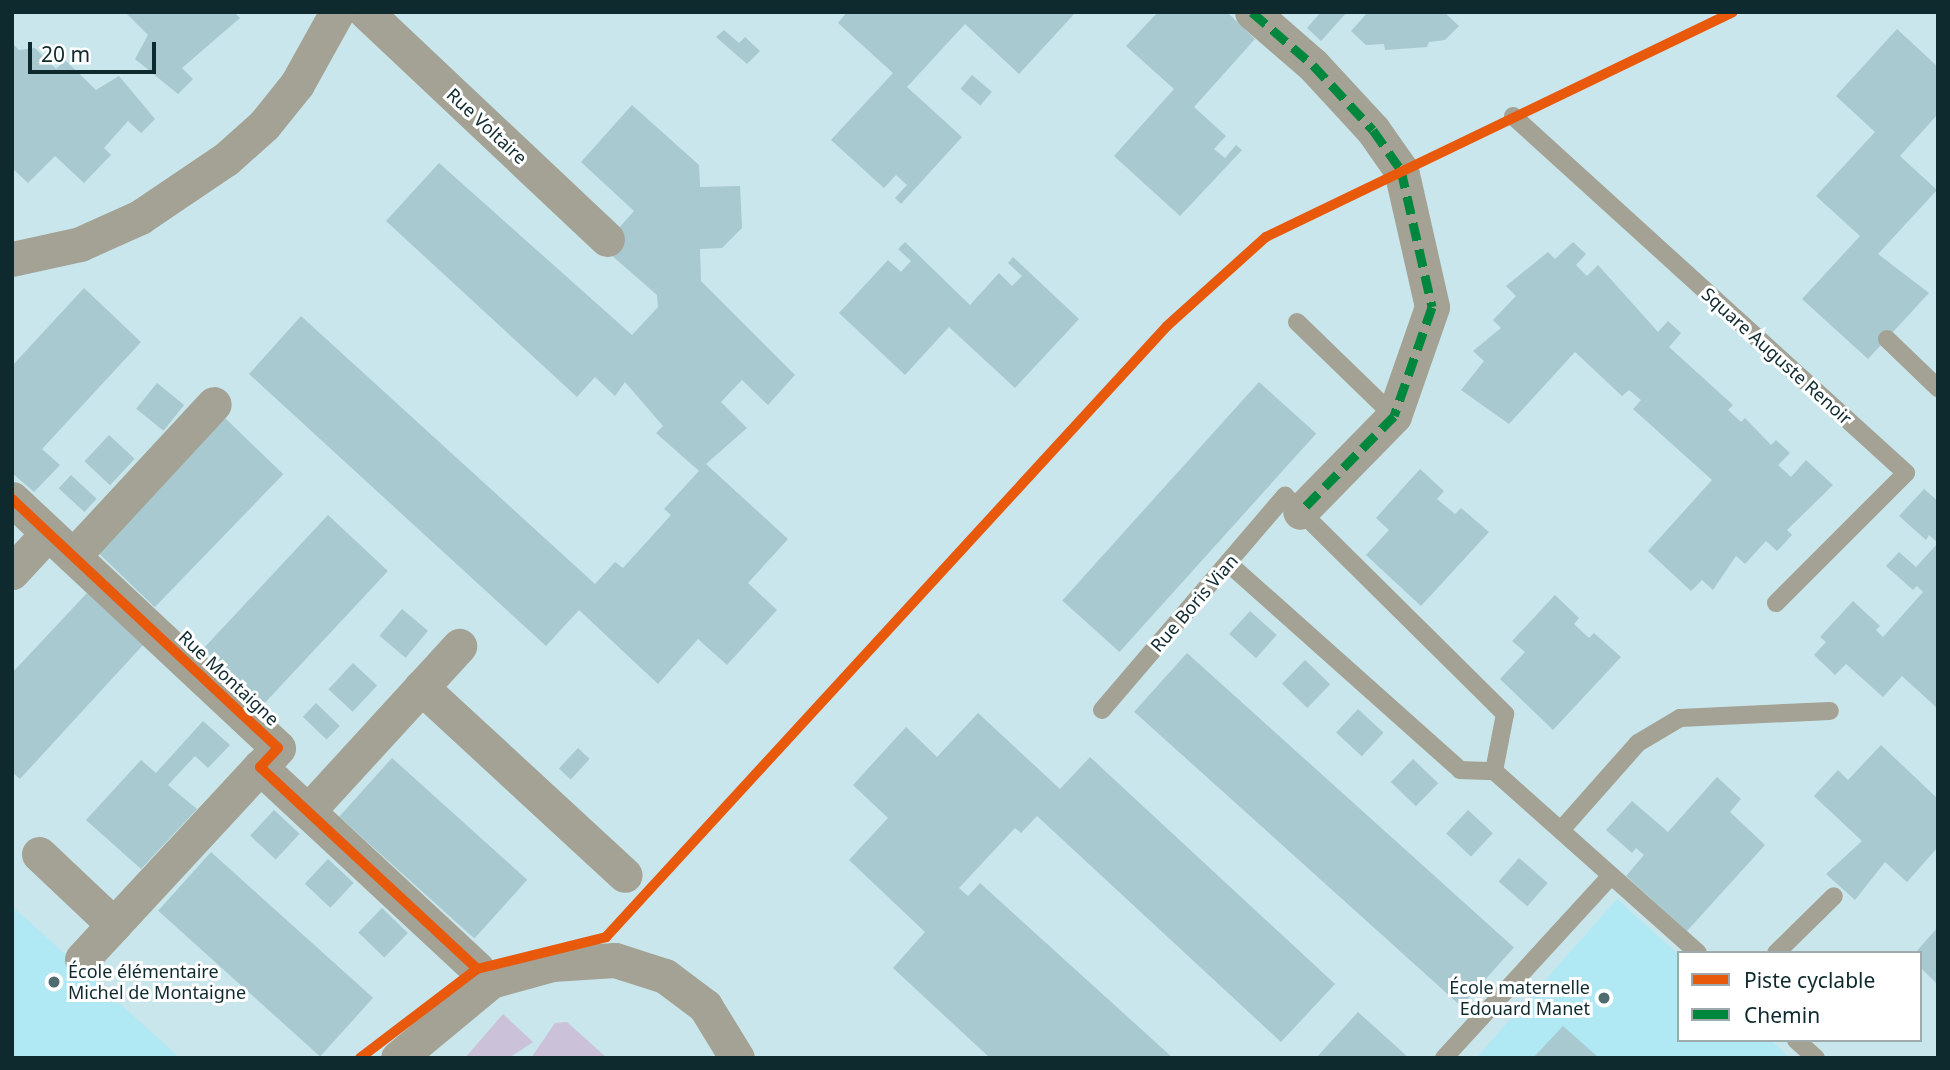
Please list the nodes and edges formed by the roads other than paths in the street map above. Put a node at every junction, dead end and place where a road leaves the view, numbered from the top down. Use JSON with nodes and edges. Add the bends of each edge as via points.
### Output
{"nodes":[{"id":1,"x":337,"y":12,"type":"edge"},
{"id":2,"x":366,"y":12,"type":"edge"},
{"id":3,"x":1252,"y":12,"type":"edge"},
{"id":4,"x":1513,"y":116,"type":"dead end"},
{"id":5,"x":607,"y":239,"type":"dead end"},
{"id":6,"x":12,"y":259,"type":"edge"},
{"id":7,"x":1297,"y":322,"type":"dead end"},
{"id":8,"x":1887,"y":338,"type":"dead end"},
{"id":9,"x":1938,"y":388,"type":"edge"},
{"id":10,"x":214,"y":404,"type":"dead end"},
{"id":11,"x":1394,"y":416,"type":"junction"},
{"id":12,"x":12,"y":499,"type":"edge"},
{"id":13,"x":1293,"y":504,"type":"junction"},
{"id":14,"x":48,"y":533,"type":"junction"},
{"id":15,"x":74,"y":556,"type":"junction"},
{"id":16,"x":1228,"y":563,"type":"junction"},
{"id":17,"x":12,"y":572,"type":"edge"},
{"id":18,"x":1776,"y":603,"type":"dead end"},
{"id":19,"x":458,"y":646,"type":"dead end"},
{"id":20,"x":421,"y":687,"type":"junction"},
{"id":21,"x":1102,"y":710,"type":"dead end"},
{"id":22,"x":1830,"y":711,"type":"dead end"},
{"id":23,"x":260,"y":766,"type":"junction"},
{"id":24,"x":1494,"y":771,"type":"junction"},
{"id":25,"x":308,"y":811,"type":"junction"},
{"id":26,"x":1561,"y":830,"type":"junction"},
{"id":27,"x":39,"y":854,"type":"dead end"},
{"id":28,"x":625,"y":876,"type":"dead end"},
{"id":29,"x":1611,"y":876,"type":"junction"},
{"id":30,"x":1834,"y":896,"type":"dead end"},
{"id":31,"x":114,"y":925,"type":"junction"},
{"id":32,"x":1696,"y":951,"type":"edge"},
{"id":33,"x":1778,"y":951,"type":"edge"},
{"id":34,"x":82,"y":959,"type":"dead end"},
{"id":35,"x":477,"y":969,"type":"dead end"},
{"id":36,"x":1798,"y":1042,"type":"edge"},
{"id":37,"x":398,"y":1058,"type":"edge"},
{"id":38,"x":737,"y":1058,"type":"edge"},
{"id":39,"x":1444,"y":1058,"type":"edge"},
{"id":40,"x":1816,"y":1058,"type":"edge"}],
"edges":[{"from":1,"to":6,"type":"street","via":[[297,84],[264,125],[226,159],[128,222],[80,244]]},
{"from":2,"to":5,"type":"street","name":"Rue Voltaire"},
{"from":3,"to":11,"type":"street","via":[[1313,65],[1373,130],[1401,170],[1432,307]]},
{"from":4,"to":18,"type":"lane","name":"Square Auguste Renoir","via":[[1906,473]]},
{"from":7,"to":11,"type":"lane"},
{"from":8,"to":9,"type":"lane"},
{"from":10,"to":15,"type":"street"},
{"from":11,"to":13,"type":"street"},
{"from":12,"to":14,"type":"street","name":"Rue Montaigne"},
{"from":13,"to":16,"type":"lane","name":"Rue Boris Vian"},
{"from":13,"to":24,"type":"lane","via":[[1504,714]]},
{"from":14,"to":15,"type":"street","name":"Rue Montaigne"},
{"from":14,"to":17,"type":"street"},
{"from":15,"to":23,"type":"street","name":"Rue Montaigne","via":[[278,748]]},
{"from":16,"to":21,"type":"lane","name":"Rue Boris Vian"},
{"from":16,"to":24,"type":"lane","via":[[1460,770]]},
{"from":19,"to":20,"type":"street"},
{"from":20,"to":25,"type":"street"},
{"from":20,"to":28,"type":"street"},
{"from":22,"to":26,"type":"lane","via":[[1679,718],[1638,743]]},
{"from":23,"to":25,"type":"street"},
{"from":23,"to":31,"type":"street","name":"Rue Montaigne"},
{"from":24,"to":26,"type":"lane"},
{"from":25,"to":35,"type":"street"},
{"from":26,"to":29,"type":"lane"},
{"from":27,"to":31,"type":"street"},
{"from":29,"to":32,"type":"lane"},
{"from":29,"to":39,"type":"lane"},
{"from":30,"to":33,"type":"lane"},
{"from":31,"to":34,"type":"street","name":"Rue Montaigne"},
{"from":36,"to":40,"type":"lane"},
{"from":37,"to":38,"type":"street","via":[[491,981],[552,964],[615,960],[665,976],[705,1006]]}]}
